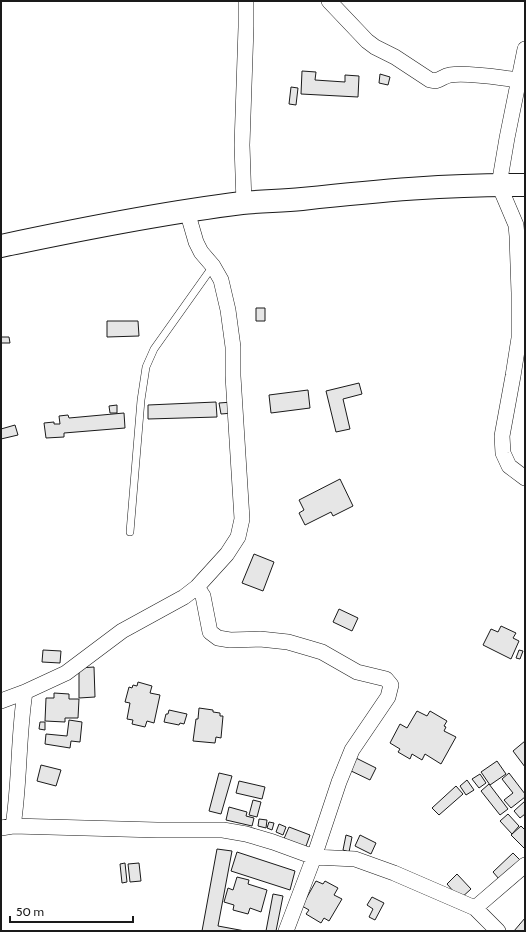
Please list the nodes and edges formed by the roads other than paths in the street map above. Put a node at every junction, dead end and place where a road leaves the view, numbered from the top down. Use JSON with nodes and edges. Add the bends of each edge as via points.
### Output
{"nodes":[{"id":1,"x":246,"y":1,"type":"edge"},
{"id":2,"x":329,"y":1,"type":"edge"},
{"id":3,"x":525,"y":49,"type":"edge"},
{"id":4,"x":518,"y":80,"type":"junction"},
{"id":5,"x":500,"y":184,"type":"junction"},
{"id":6,"x":525,"y":185,"type":"edge"},
{"id":7,"x":244,"y":203,"type":"junction"},
{"id":8,"x":187,"y":211,"type":"junction"},
{"id":9,"x":1,"y":246,"type":"edge"},
{"id":10,"x":213,"y":266,"type":"junction"},
{"id":11,"x":525,"y":478,"type":"edge"},
{"id":12,"x":130,"y":532,"type":"dead end"},
{"id":13,"x":197,"y":587,"type":"junction"},
{"id":14,"x":24,"y":692,"type":"junction"},
{"id":15,"x":1,"y":701,"type":"edge"},
{"id":16,"x":7,"y":827,"type":"edge"},
{"id":17,"x":314,"y":857,"type":"junction"},
{"id":18,"x":525,"y":865,"type":"edge"},
{"id":19,"x":475,"y":908,"type":"junction"},
{"id":20,"x":286,"y":931,"type":"edge"},
{"id":21,"x":498,"y":931,"type":"edge"}],
"edges":[{"from":1,"to":7,"type":"street","via":[[242,145]]},
{"from":2,"to":4,"type":"street","via":[[367,41],[430,80],[439,80],[451,75],[468,75]]},
{"from":3,"to":4,"type":"street"},
{"from":4,"to":5,"type":"street"},
{"from":5,"to":6,"type":"highway"},
{"from":5,"to":7,"type":"highway","via":[[395,189]]},
{"from":5,"to":11,"type":"street","via":[[516,225],[519,293],[519,338],[502,436],[503,454],[509,466]]},
{"from":7,"to":8,"type":"highway"},
{"from":8,"to":9,"type":"highway","via":[[106,224]]},
{"from":8,"to":10,"type":"street","via":[[196,242]]},
{"from":10,"to":12,"type":"lane","via":[[154,349],[146,367]]},
{"from":10,"to":13,"type":"street","via":[[221,280],[233,347],[242,519],[238,537],[227,554]]},
{"from":13,"to":14,"type":"street","via":[[184,597],[122,631],[66,673]]},
{"from":13,"to":17,"type":"street","via":[[203,596],[210,632],[218,638],[288,642],[322,652],[357,672],[386,679],[390,685],[388,697],[352,750]]},
{"from":14,"to":15,"type":"street"},
{"from":14,"to":16,"type":"street","via":[[20,719],[16,809]]},
{"from":16,"to":17,"type":"street","via":[[224,830],[273,842]]},
{"from":17,"to":19,"type":"street","via":[[355,859]]},
{"from":17,"to":20,"type":"street"},
{"from":18,"to":19,"type":"street"},
{"from":19,"to":21,"type":"street"}]}
